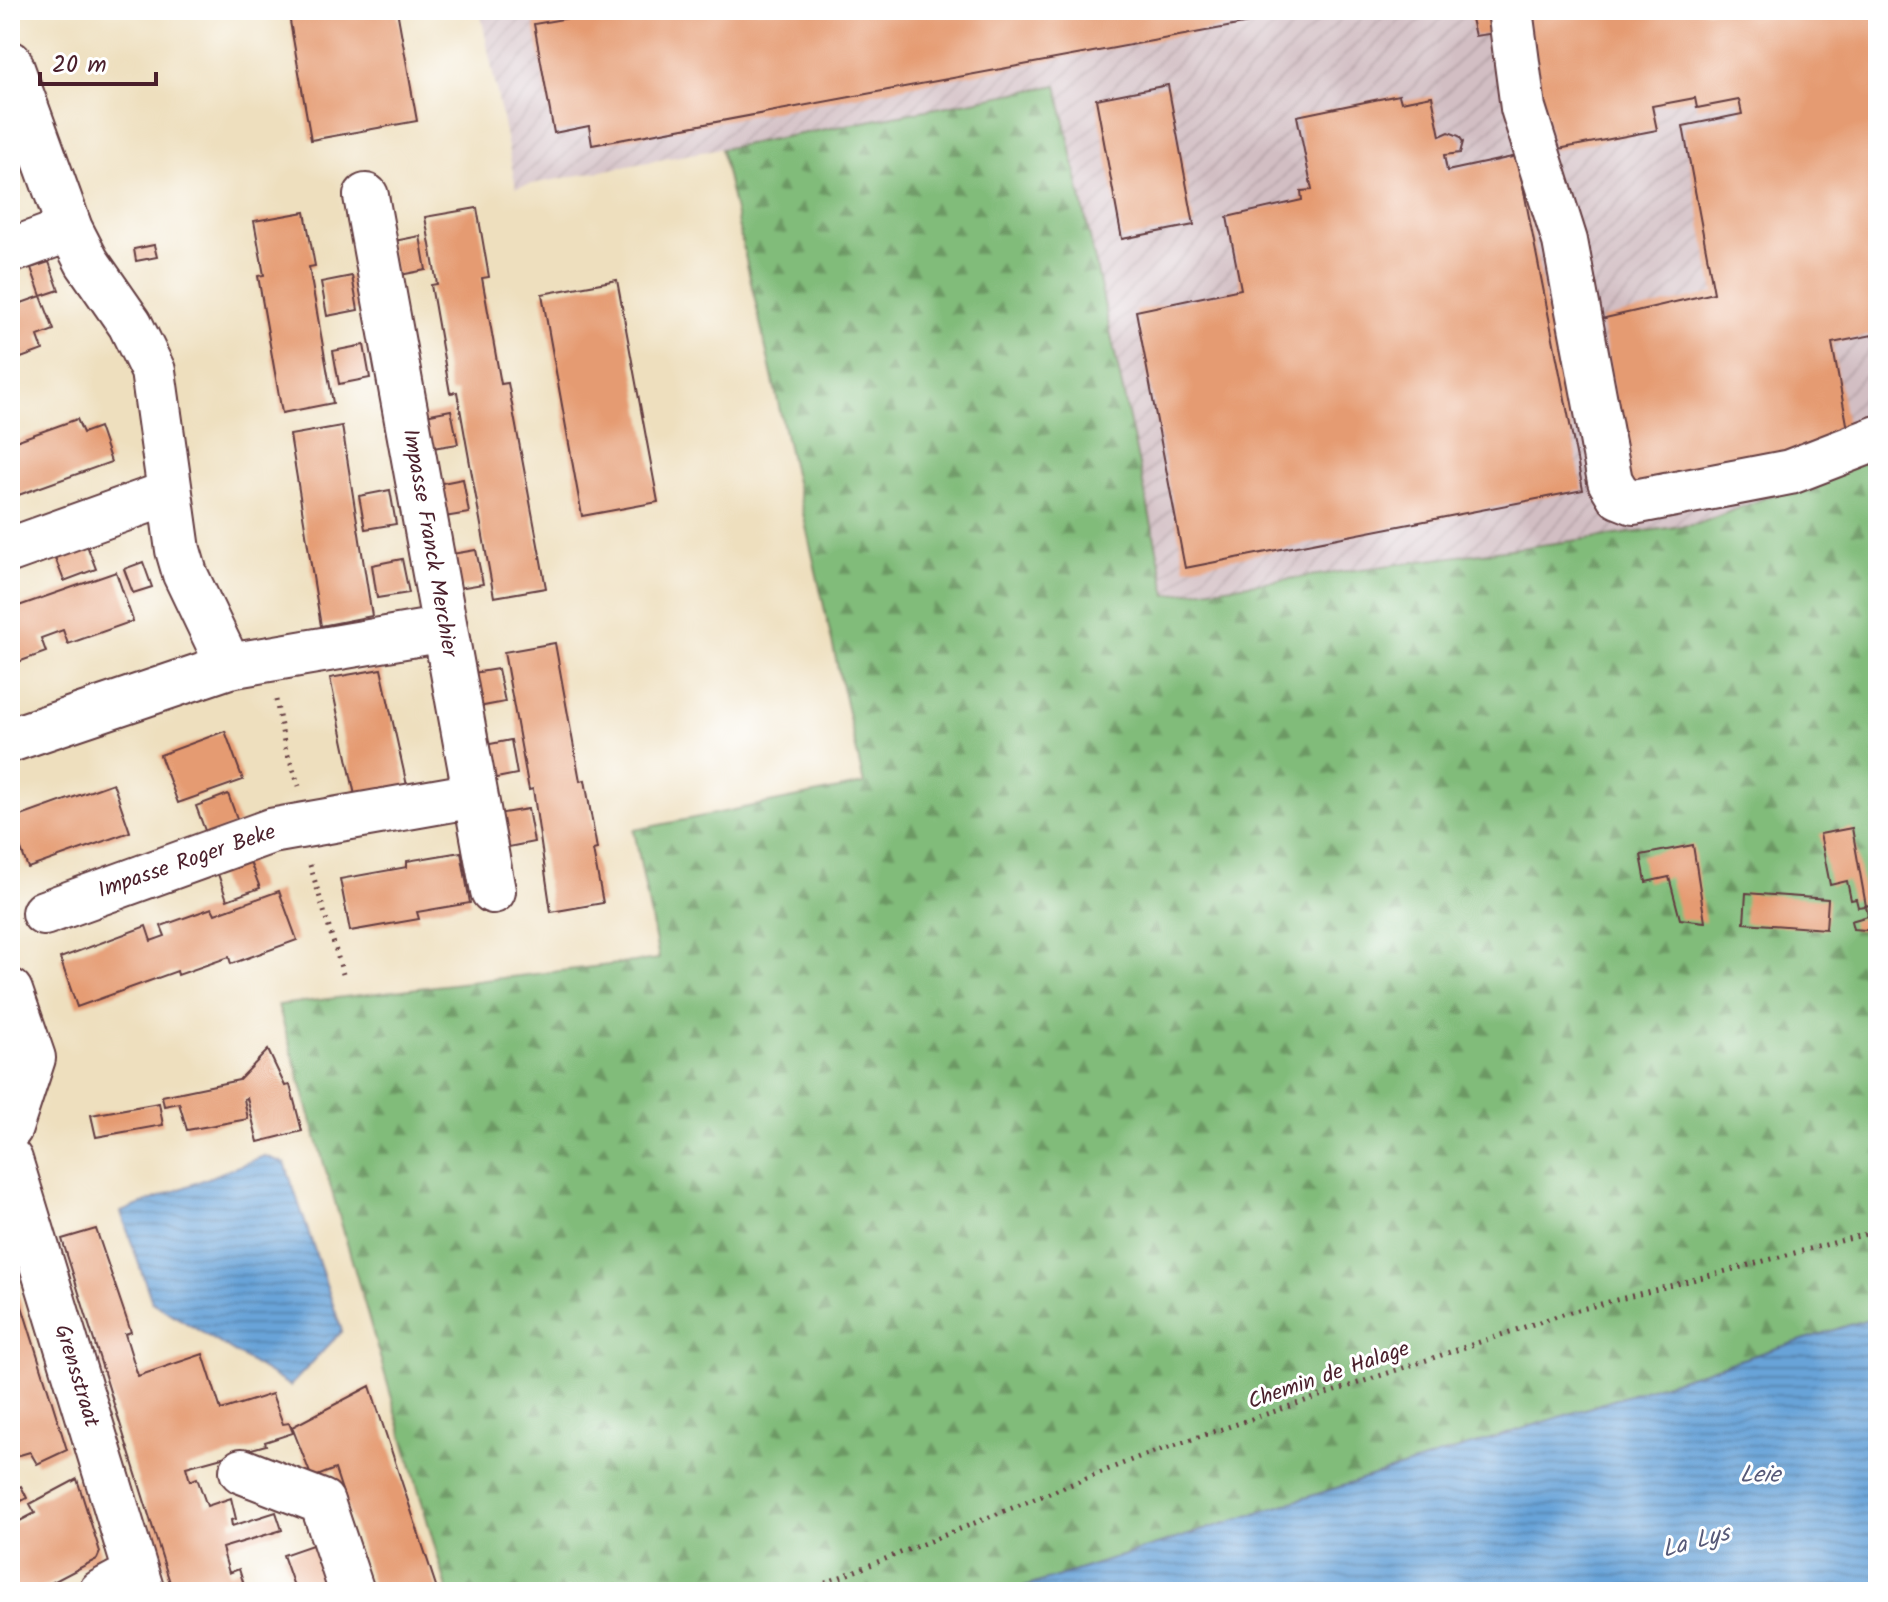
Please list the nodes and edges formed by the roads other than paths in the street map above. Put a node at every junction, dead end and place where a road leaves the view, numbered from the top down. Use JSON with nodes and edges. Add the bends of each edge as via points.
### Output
{"nodes":[{"id":1,"x":1510,"y":10,"type":"edge"},
{"id":2,"x":10,"y":63,"type":"edge"},
{"id":3,"x":366,"y":196,"type":"dead end"},
{"id":4,"x":70,"y":229,"type":"junction"},
{"id":5,"x":10,"y":251,"type":"edge"},
{"id":6,"x":1878,"y":438,"type":"edge"},
{"id":7,"x":169,"y":493,"type":"junction"},
{"id":8,"x":10,"y":550,"type":"edge"},
{"id":9,"x":445,"y":629,"type":"junction"},
{"id":10,"x":249,"y":663,"type":"junction"},
{"id":11,"x":10,"y":740,"type":"edge"},
{"id":12,"x":475,"y":795,"type":"junction"},
{"id":13,"x":493,"y":891,"type":"dead end"},
{"id":14,"x":44,"y":913,"type":"dead end"},
{"id":15,"x":10,"y":991,"type":"edge"},
{"id":16,"x":15,"y":1114,"type":"edge"},
{"id":17,"x":10,"y":1160,"type":"edge"},
{"id":18,"x":242,"y":1471,"type":"dead end"},
{"id":19,"x":126,"y":1586,"type":"edge"},
{"id":20,"x":352,"y":1592,"type":"edge"}],
"edges":[{"from":1,"to":6,"type":"street","via":[[1529,136],[1565,241],[1610,481],[1619,496],[1634,502],[1790,472]]},
{"from":2,"to":4,"type":"street"},
{"from":3,"to":9,"type":"street","name":"Impasse Franck Merchier"},
{"from":4,"to":5,"type":"street"},
{"from":4,"to":7,"type":"street","via":[[153,371]]},
{"from":7,"to":8,"type":"street"},
{"from":7,"to":10,"type":"street","via":[[185,574]]},
{"from":9,"to":10,"type":"street"},
{"from":9,"to":12,"type":"street","name":"Impasse Franck Merchier"},
{"from":10,"to":11,"type":"street"},
{"from":12,"to":13,"type":"street","name":"Impasse Franck Merchier"},
{"from":12,"to":14,"type":"street","name":"Impasse Roger Beke","via":[[271,831]]},
{"from":15,"to":16,"type":"street","via":[[33,1058]]},
{"from":17,"to":19,"type":"street","name":"Grensstraat"},
{"from":18,"to":20,"type":"street","via":[[322,1502]]}]}
